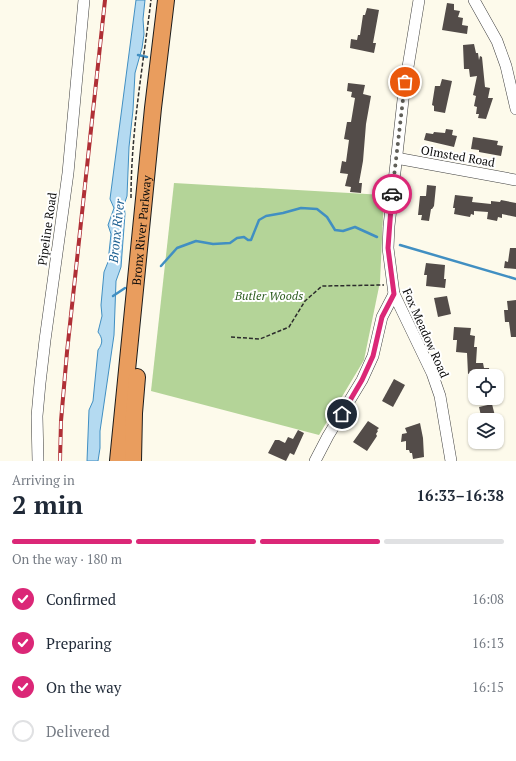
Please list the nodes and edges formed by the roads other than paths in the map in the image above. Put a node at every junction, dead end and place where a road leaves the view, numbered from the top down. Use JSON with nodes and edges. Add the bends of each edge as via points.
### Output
{"nodes":[{"id":1,"x":84,"y":0,"type":"edge"},
{"id":2,"x":166,"y":0,"type":"edge"},
{"id":3,"x":178,"y":0,"type":"edge"},
{"id":4,"x":419,"y":0,"type":"edge"},
{"id":5,"x":474,"y":0,"type":"edge"},
{"id":6,"x":516,"y":104,"type":"edge"},
{"id":7,"x":396,"y":158,"type":"junction"},
{"id":8,"x":516,"y":180,"type":"edge"},
{"id":9,"x":393,"y":290,"type":"junction"},
{"id":10,"x":38,"y":461,"type":"edge"},
{"id":11,"x":118,"y":461,"type":"edge"},
{"id":12,"x":133,"y":461,"type":"edge"},
{"id":13,"x":315,"y":461,"type":"edge"},
{"id":14,"x":451,"y":461,"type":"edge"}],
"edges":[{"from":1,"to":10,"type":"street","name":"Pipeline Road","via":[[68,173],[44,340],[37,416]]},
{"from":2,"to":11,"type":"highway","name":"Bronx River Parkway"},
{"from":3,"to":12,"type":"highway","name":"Bronx River Parkway","via":[[138,361]]},
{"from":4,"to":7,"type":"street","name":"Fox Meadow Road"},
{"from":5,"to":6,"type":"street","via":[[497,41]]},
{"from":7,"to":8,"type":"street","name":"Olmsted Road"},
{"from":7,"to":9,"type":"street","name":"Fox Meadow Road","via":[[388,248]]},
{"from":9,"to":13,"type":"street","via":[[382,317],[373,356]]},
{"from":9,"to":14,"type":"street","name":"Fox Meadow Road","via":[[432,373],[441,403]]}]}
